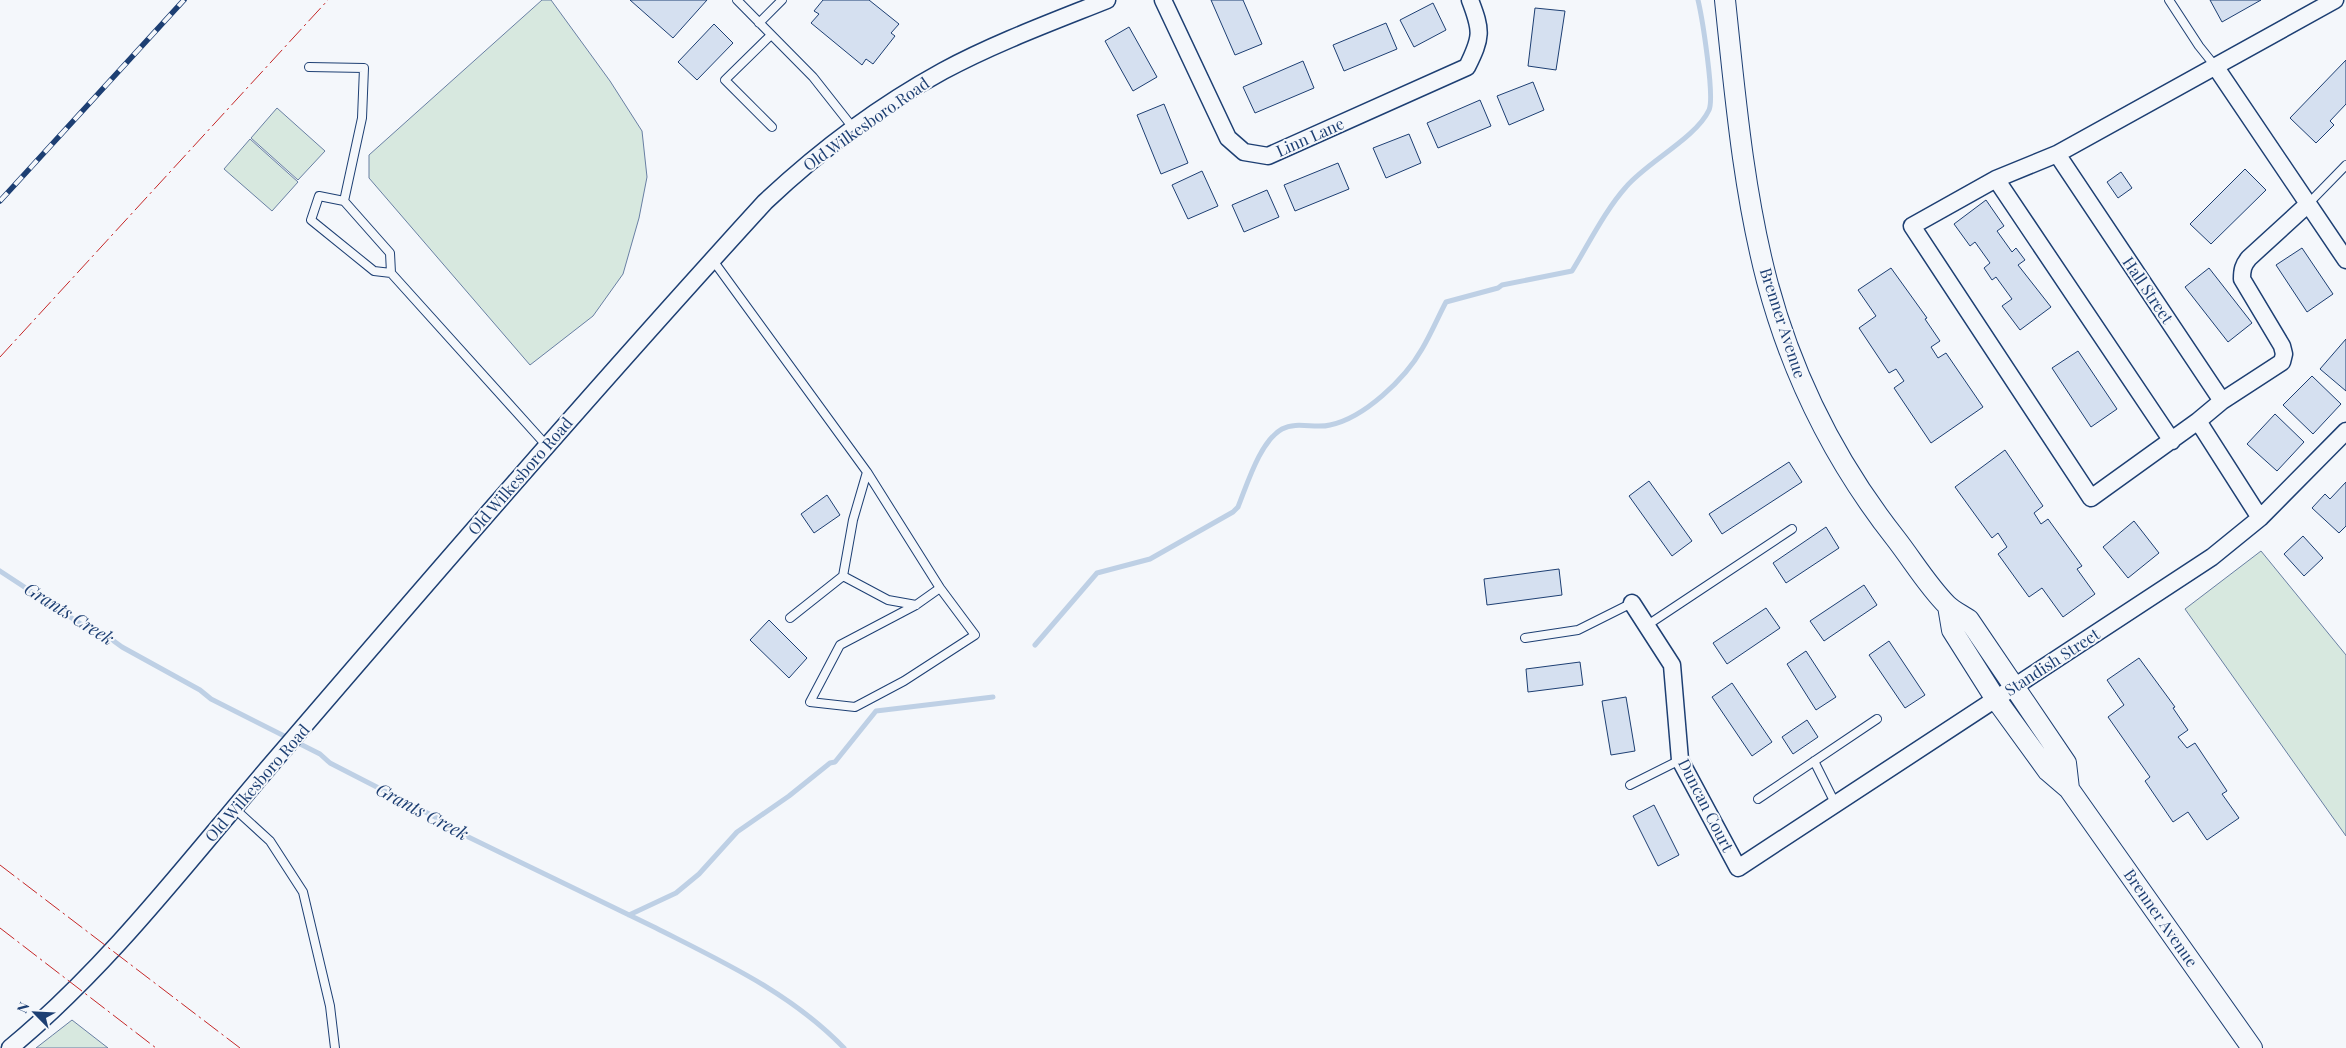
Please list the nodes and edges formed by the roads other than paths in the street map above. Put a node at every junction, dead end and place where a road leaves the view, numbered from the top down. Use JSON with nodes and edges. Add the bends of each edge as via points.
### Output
{"nodes":[{"id":1,"x":736,"y":0,"type":"edge"},
{"id":2,"x":782,"y":0,"type":"edge"},
{"id":3,"x":1107,"y":0,"type":"edge"},
{"id":4,"x":1163,"y":0,"type":"edge"},
{"id":5,"x":1470,"y":0,"type":"edge"},
{"id":6,"x":1725,"y":0,"type":"edge"},
{"id":7,"x":2169,"y":0,"type":"edge"},
{"id":8,"x":2335,"y":0,"type":"edge"},
{"id":9,"x":759,"y":23,"type":"junction"},
{"id":10,"x":771,"y":35,"type":"junction"},
{"id":11,"x":2216,"y":66,"type":"junction"},
{"id":12,"x":309,"y":67,"type":"dead end"},
{"id":13,"x":772,"y":127,"type":"dead end"},
{"id":14,"x":854,"y":129,"type":"junction"},
{"id":15,"x":2056,"y":154,"type":"junction"},
{"id":16,"x":2346,"y":166,"type":"edge"},
{"id":17,"x":1996,"y":179,"type":"junction"},
{"id":18,"x":344,"y":200,"type":"junction"},
{"id":19,"x":2308,"y":204,"type":"junction"},
{"id":20,"x":712,"y":259,"type":"junction"},
{"id":21,"x":2346,"y":260,"type":"edge"},
{"id":22,"x":391,"y":273,"type":"junction"},
{"id":23,"x":2222,"y":401,"type":"junction"},
{"id":24,"x":2198,"y":422,"type":"junction"},
{"id":25,"x":2346,"y":431,"type":"edge"},
{"id":26,"x":2172,"y":441,"type":"junction"},
{"id":27,"x":546,"y":445,"type":"junction"},
{"id":28,"x":867,"y":472,"type":"junction"},
{"id":29,"x":2260,"y":518,"type":"junction"},
{"id":30,"x":1792,"y":529,"type":"dead end"},
{"id":31,"x":843,"y":576,"type":"junction"},
{"id":32,"x":940,"y":588,"type":"junction"},
{"id":33,"x":1632,"y":604,"type":"joint"},
{"id":34,"x":916,"y":605,"type":"junction"},
{"id":35,"x":1948,"y":606,"type":"junction"},
{"id":36,"x":790,"y":618,"type":"dead end"},
{"id":37,"x":1646,"y":626,"type":"junction"},
{"id":38,"x":1525,"y":638,"type":"dead end"},
{"id":39,"x":2014,"y":686,"type":"junction"},
{"id":40,"x":1996,"y":698,"type":"junction"},
{"id":41,"x":1877,"y":719,"type":"dead end"},
{"id":42,"x":1680,"y":760,"type":"junction"},
{"id":43,"x":1814,"y":761,"type":"junction"},
{"id":44,"x":1630,"y":785,"type":"dead end"},
{"id":45,"x":2069,"y":789,"type":"junction"},
{"id":46,"x":1758,"y":799,"type":"dead end"},
{"id":47,"x":1836,"y":805,"type":"junction"},
{"id":48,"x":235,"y":809,"type":"junction"},
{"id":49,"x":1738,"y":868,"type":"joint"},
{"id":50,"x":10,"y":1048,"type":"edge"},
{"id":51,"x":335,"y":1048,"type":"edge"},
{"id":52,"x":2252,"y":1048,"type":"edge"}],
"edges":[{"from":1,"to":9,"type":"lane"},
{"from":2,"to":9,"type":"lane"},
{"from":3,"to":14,"type":"street","name":"Old Wilkesboro Road","via":[[943,71]]},
{"from":4,"to":5,"type":"street","name":"Linn Lane","via":[[1228,138],[1244,152],[1268,156],[1467,67],[1479,38],[1479,24]]},
{"from":6,"to":35,"type":"street","name":"Brenner Avenue","via":[[1739,130],[1754,215],[1766,279],[1786,342],[1839,457],[1885,525]]},
{"from":7,"to":11,"type":"lane"},
{"from":8,"to":11,"type":"street"},
{"from":9,"to":10,"type":"lane"},
{"from":10,"to":13,"type":"lane","via":[[725,80]]},
{"from":10,"to":14,"type":"lane","via":[[813,77]]},
{"from":11,"to":15,"type":"street"},
{"from":11,"to":19,"type":"street"},
{"from":12,"to":18,"type":"lane","via":[[364,68],[362,118]]},
{"from":14,"to":20,"type":"street","name":"Old Wilkesboro Road","via":[[795,174]]},
{"from":15,"to":17,"type":"street"},
{"from":15,"to":23,"type":"street","name":"Hall Street"},
{"from":16,"to":19,"type":"lane"},
{"from":17,"to":26,"type":"street"},
{"from":17,"to":26,"type":"street","via":[[1912,226],[2091,498]]},
{"from":18,"to":22,"type":"lane","via":[[390,253]]},
{"from":18,"to":22,"type":"lane","via":[[319,196],[311,220],[374,271]]},
{"from":19,"to":21,"type":"street"},
{"from":19,"to":23,"type":"street","via":[[2249,258],[2242,272],[2242,279],[2282,346],[2282,362]]},
{"from":20,"to":27,"type":"street","name":"Old Wilkesboro Road"},
{"from":20,"to":28,"type":"lane"},
{"from":22,"to":27,"type":"lane"},
{"from":23,"to":24,"type":"street"},
{"from":24,"to":26,"type":"street"},
{"from":24,"to":29,"type":"street"},
{"from":25,"to":29,"type":"street","name":"Standish Street"},
{"from":27,"to":48,"type":"street","name":"Old Wilkesboro Road"},
{"from":28,"to":31,"type":"lane","via":[[853,520]]},
{"from":28,"to":32,"type":"lane"},
{"from":29,"to":39,"type":"street","name":"Standish Street","via":[[2212,557]]},
{"from":30,"to":37,"type":"lane"},
{"from":31,"to":34,"type":"lane","via":[[888,600]]},
{"from":31,"to":36,"type":"lane"},
{"from":32,"to":34,"type":"lane"},
{"from":32,"to":34,"type":"lane","via":[[975,635],[855,707],[810,702],[840,645]]},
{"from":33,"to":37,"type":"street","name":"Duncan Court"},
{"from":33,"to":38,"type":"lane","via":[[1578,630]]},
{"from":35,"to":39,"type":"street","name":"Brenner Avenue","via":[[1969,620]]},
{"from":35,"to":40,"type":"street","name":"Brenner Avenue","via":[[1952,630]]},
{"from":37,"to":42,"type":"street","name":"Duncan Court","via":[[1672,665]]},
{"from":39,"to":40,"type":"street","name":"Standish Street"},
{"from":39,"to":45,"type":"street","name":"Brenner Avenue","via":[[2066,763]]},
{"from":40,"to":45,"type":"street","name":"Brenner Avenue","via":[[2048,771]]},
{"from":40,"to":47,"type":"street","name":"Standish Street"},
{"from":41,"to":43,"type":"lane"},
{"from":42,"to":44,"type":"lane"},
{"from":42,"to":49,"type":"street","name":"Duncan Court"},
{"from":43,"to":46,"type":"lane"},
{"from":43,"to":47,"type":"lane"},
{"from":45,"to":52,"type":"street","name":"Brenner Avenue"},
{"from":47,"to":49,"type":"street","name":"Standish Street"},
{"from":48,"to":50,"type":"street","name":"Old Wilkesboro Road","via":[[135,924],[40,1023]]},
{"from":48,"to":51,"type":"lane","via":[[270,841],[303,892],[330,1006]]}]}
